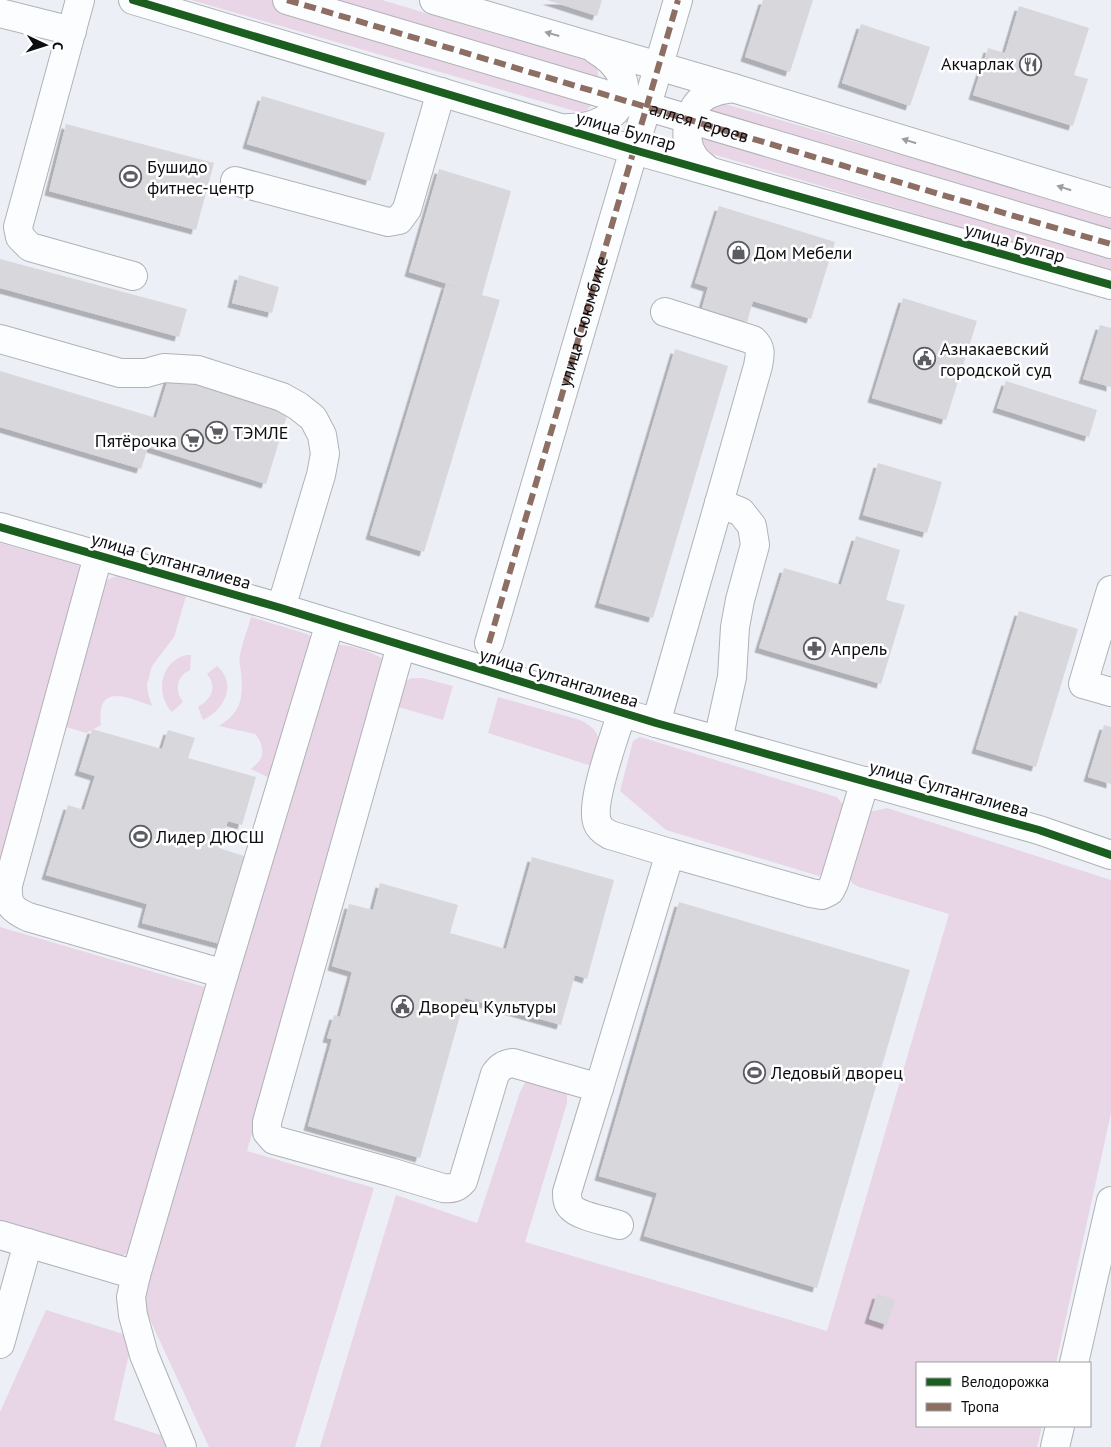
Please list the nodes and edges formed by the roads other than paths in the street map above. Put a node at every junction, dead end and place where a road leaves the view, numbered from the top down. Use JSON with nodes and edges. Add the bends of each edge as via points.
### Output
{"nodes":[{"id":1,"x":80,"y":0,"type":"edge"},
{"id":2,"x":133,"y":0,"type":"edge"},
{"id":3,"x":287,"y":0,"type":"edge"},
{"id":4,"x":434,"y":0,"type":"edge"},
{"id":5,"x":678,"y":0,"type":"edge"},
{"id":6,"x":693,"y":0,"type":"edge"},
{"id":7,"x":0,"y":13,"type":"edge"},
{"id":8,"x":72,"y":31,"type":"junction"},
{"id":9,"x":589,"y":45,"type":"junction"},
{"id":10,"x":666,"y":68,"type":"junction"},
{"id":11,"x":734,"y":88,"type":"junction"},
{"id":12,"x":440,"y":92,"type":"junction"},
{"id":13,"x":635,"y":103,"type":"junction"},
{"id":14,"x":690,"y":120,"type":"junction"},
{"id":15,"x":564,"y":128,"type":"junction"},
{"id":16,"x":634,"y":150,"type":"junction"},
{"id":17,"x":708,"y":170,"type":"junction"},
{"id":18,"x":235,"y":181,"type":"dead end"},
{"id":19,"x":1111,"y":202,"type":"edge"},
{"id":20,"x":1111,"y":244,"type":"edge"},
{"id":21,"x":133,"y":276,"type":"dead end"},
{"id":22,"x":1111,"y":286,"type":"edge"},
{"id":23,"x":665,"y":312,"type":"dead end"},
{"id":24,"x":0,"y":339,"type":"edge"},
{"id":25,"x":719,"y":503,"type":"junction"},
{"id":26,"x":0,"y":527,"type":"edge"},
{"id":27,"x":98,"y":556,"type":"junction"},
{"id":28,"x":1111,"y":590,"type":"edge"},
{"id":29,"x":281,"y":608,"type":"junction"},
{"id":30,"x":330,"y":623,"type":"junction"},
{"id":31,"x":490,"y":643,"type":"dead end"},
{"id":32,"x":401,"y":646,"type":"junction"},
{"id":33,"x":1111,"y":692,"type":"edge"},
{"id":34,"x":622,"y":712,"type":"junction"},
{"id":35,"x":656,"y":723,"type":"junction"},
{"id":36,"x":718,"y":740,"type":"junction"},
{"id":37,"x":865,"y":781,"type":"junction"},
{"id":38,"x":670,"y":853,"type":"junction"},
{"id":39,"x":1111,"y":855,"type":"edge"},
{"id":40,"x":224,"y":974,"type":"junction"},
{"id":41,"x":599,"y":1088,"type":"junction"},
{"id":42,"x":1111,"y":1201,"type":"edge"},
{"id":43,"x":619,"y":1225,"type":"dead end"},
{"id":44,"x":0,"y":1235,"type":"edge"},
{"id":45,"x":28,"y":1243,"type":"junction"},
{"id":46,"x":136,"y":1275,"type":"junction"},
{"id":47,"x":2,"y":1332,"type":"edge"},
{"id":48,"x":1074,"y":1362,"type":"edge"},
{"id":49,"x":1060,"y":1427,"type":"edge"},
{"id":50,"x":182,"y":1447,"type":"edge"},
{"id":51,"x":1055,"y":1447,"type":"edge"}],
"edges":[{"from":1,"to":8,"type":"street"},
{"from":2,"to":12,"type":"street","name":"улица Булгар"},
{"from":3,"to":13,"type":"street","name":"аллея Героев"},
{"from":9,"to":4,"type":"street","one_way":true},
{"from":5,"to":10,"type":"street","name":"улица Сююмбике"},
{"from":6,"to":10,"type":"street"},
{"from":7,"to":8,"type":"street"},
{"from":8,"to":21,"type":"street","via":[[18,228],[20,237],[30,246]]},
{"from":9,"to":10,"type":"street"},
{"from":9,"to":13,"type":"street","via":[[618,69]]},
{"from":10,"to":11,"type":"street"},
{"from":10,"to":13,"type":"street","name":"улица Сююмбике"},
{"from":11,"to":14,"type":"street","via":[[707,96],[693,110]]},
{"from":19,"to":11,"type":"street","one_way":true},
{"from":12,"to":15,"type":"street","name":"улица Булгар"},
{"from":12,"to":18,"type":"street","via":[[407,209],[399,220],[388,222]]},
{"from":13,"to":14,"type":"street","name":"аллея Героев"},
{"from":13,"to":15,"type":"street","via":[[600,123]]},
{"from":13,"to":16,"type":"street","name":"улица Сююмбике"},
{"from":14,"to":17,"type":"street","via":[[687,130],[689,148]]},
{"from":14,"to":20,"type":"street","name":"аллея Героев"},
{"from":15,"to":16,"type":"street","name":"улица Булгар"},
{"from":16,"to":17,"type":"street","name":"улица Булгар"},
{"from":16,"to":31,"type":"street","name":"улица Сююмбике"},
{"from":17,"to":22,"type":"street","name":"улица Булгар"},
{"from":23,"to":25,"type":"street","via":[[753,340],[760,351]]},
{"from":24,"to":29,"type":"street","via":[[120,373],[146,373],[164,368],[198,370],[282,397],[313,418],[322,435],[325,454]]},
{"from":25,"to":35,"type":"street"},
{"from":25,"to":36,"type":"street","via":[[741,512],[752,526],[755,545],[740,600],[732,677]]},
{"from":26,"to":27,"type":"street","name":"улица Султангалиева"},
{"from":27,"to":29,"type":"street","name":"улица Султангалиева"},
{"from":27,"to":40,"type":"street","via":[[8,885],[10,905],[28,917]]},
{"from":28,"to":33,"type":"street","via":[[1083,684]]},
{"from":29,"to":30,"type":"street","name":"улица Султангалиева"},
{"from":30,"to":32,"type":"street","name":"улица Султангалиева"},
{"from":30,"to":40,"type":"street"},
{"from":32,"to":34,"type":"street","name":"улица Султангалиева"},
{"from":32,"to":41,"type":"street","via":[[266,1126],[267,1132],[274,1140],[451,1189],[463,1181],[499,1068],[513,1062]]},
{"from":34,"to":35,"type":"street","name":"улица Султангалиева"},
{"from":34,"to":38,"type":"street","via":[[595,801],[597,823],[610,835]]},
{"from":35,"to":36,"type":"street","name":"улица Султангалиева"},
{"from":36,"to":37,"type":"street","name":"улица Султангалиева"},
{"from":37,"to":38,"type":"street","via":[[834,883],[830,891],[822,895]]},
{"from":37,"to":39,"type":"street","name":"улица Султангалиева","via":[[1039,830]]},
{"from":38,"to":41,"type":"street"},
{"from":40,"to":46,"type":"street"},
{"from":41,"to":43,"type":"street","via":[[567,1201],[579,1213]]},
{"from":42,"to":48,"type":"street"},
{"from":44,"to":45,"type":"street"},
{"from":45,"to":46,"type":"street"},
{"from":45,"to":47,"type":"street"},
{"from":46,"to":50,"type":"street","via":[[131,1297],[133,1315],[144,1355]]},
{"from":49,"to":51,"type":"street"}]}
